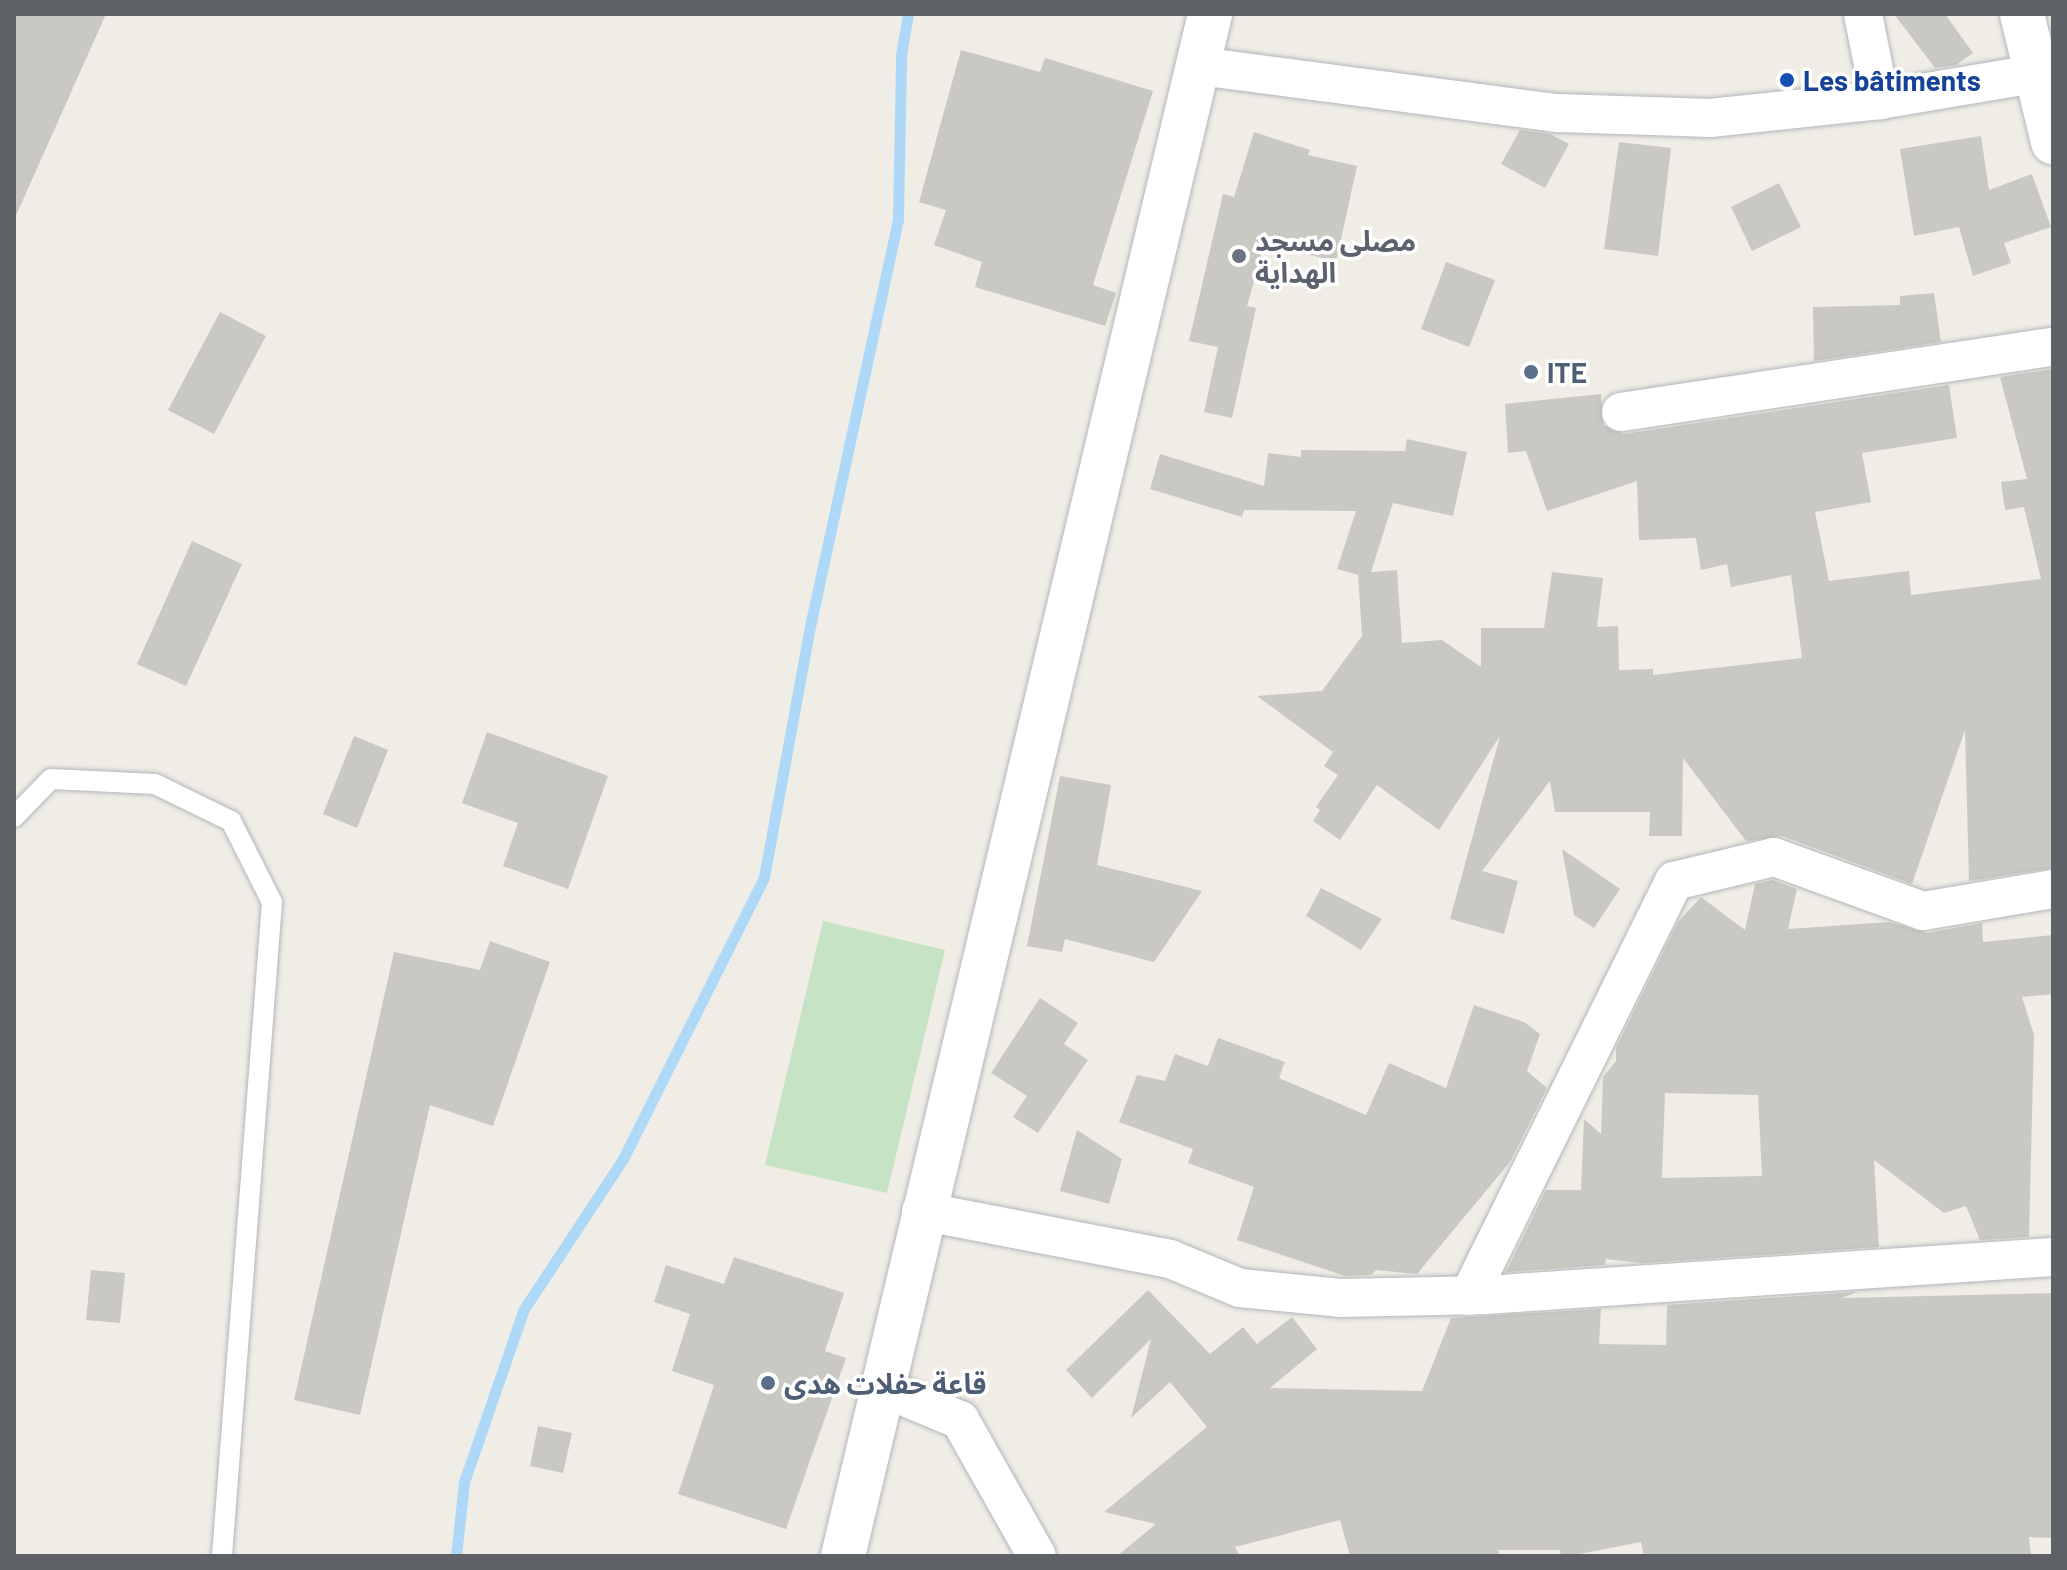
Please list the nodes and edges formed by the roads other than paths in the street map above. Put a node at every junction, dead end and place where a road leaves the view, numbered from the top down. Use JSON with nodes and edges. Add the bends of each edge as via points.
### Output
{"nodes":[{"id":1,"x":1210,"y":14,"type":"edge"},
{"id":2,"x":1863,"y":14,"type":"edge"},
{"id":3,"x":2022,"y":14,"type":"edge"},
{"id":4,"x":1199,"y":66,"type":"junction"},
{"id":5,"x":2034,"y":74,"type":"junction"},
{"id":6,"x":1880,"y":100,"type":"junction"},
{"id":7,"x":2053,"y":142,"type":"edge"},
{"id":8,"x":2053,"y":347,"type":"edge"},
{"id":9,"x":1621,"y":412,"type":"dead end"},
{"id":10,"x":14,"y":817,"type":"edge"},
{"id":11,"x":2053,"y":889,"type":"edge"},
{"id":12,"x":921,"y":1211,"type":"junction"},
{"id":13,"x":2053,"y":1257,"type":"edge"},
{"id":14,"x":1469,"y":1296,"type":"junction"},
{"id":15,"x":881,"y":1387,"type":"junction"},
{"id":16,"x":222,"y":1556,"type":"edge"},
{"id":17,"x":843,"y":1556,"type":"edge"},
{"id":18,"x":1037,"y":1556,"type":"edge"}],
"edges":[{"from":1,"to":4,"type":"street"},
{"from":2,"to":6,"type":"street"},
{"from":3,"to":5,"type":"street"},
{"from":4,"to":6,"type":"street","via":[[1558,113],[1710,118]]},
{"from":4,"to":12,"type":"street"},
{"from":5,"to":6,"type":"street"},
{"from":5,"to":7,"type":"street"},
{"from":8,"to":9,"type":"street"},
{"from":10,"to":16,"type":"lane","via":[[51,779],[155,784],[231,821],[272,902]]},
{"from":11,"to":14,"type":"street","via":[[1923,911],[1774,857],[1674,881]]},
{"from":12,"to":14,"type":"street","via":[[1170,1259],[1240,1288],[1340,1298]]},
{"from":12,"to":15,"type":"street"},
{"from":13,"to":14,"type":"street"},
{"from":15,"to":17,"type":"street"},
{"from":15,"to":18,"type":"street","via":[[960,1420]]}]}
